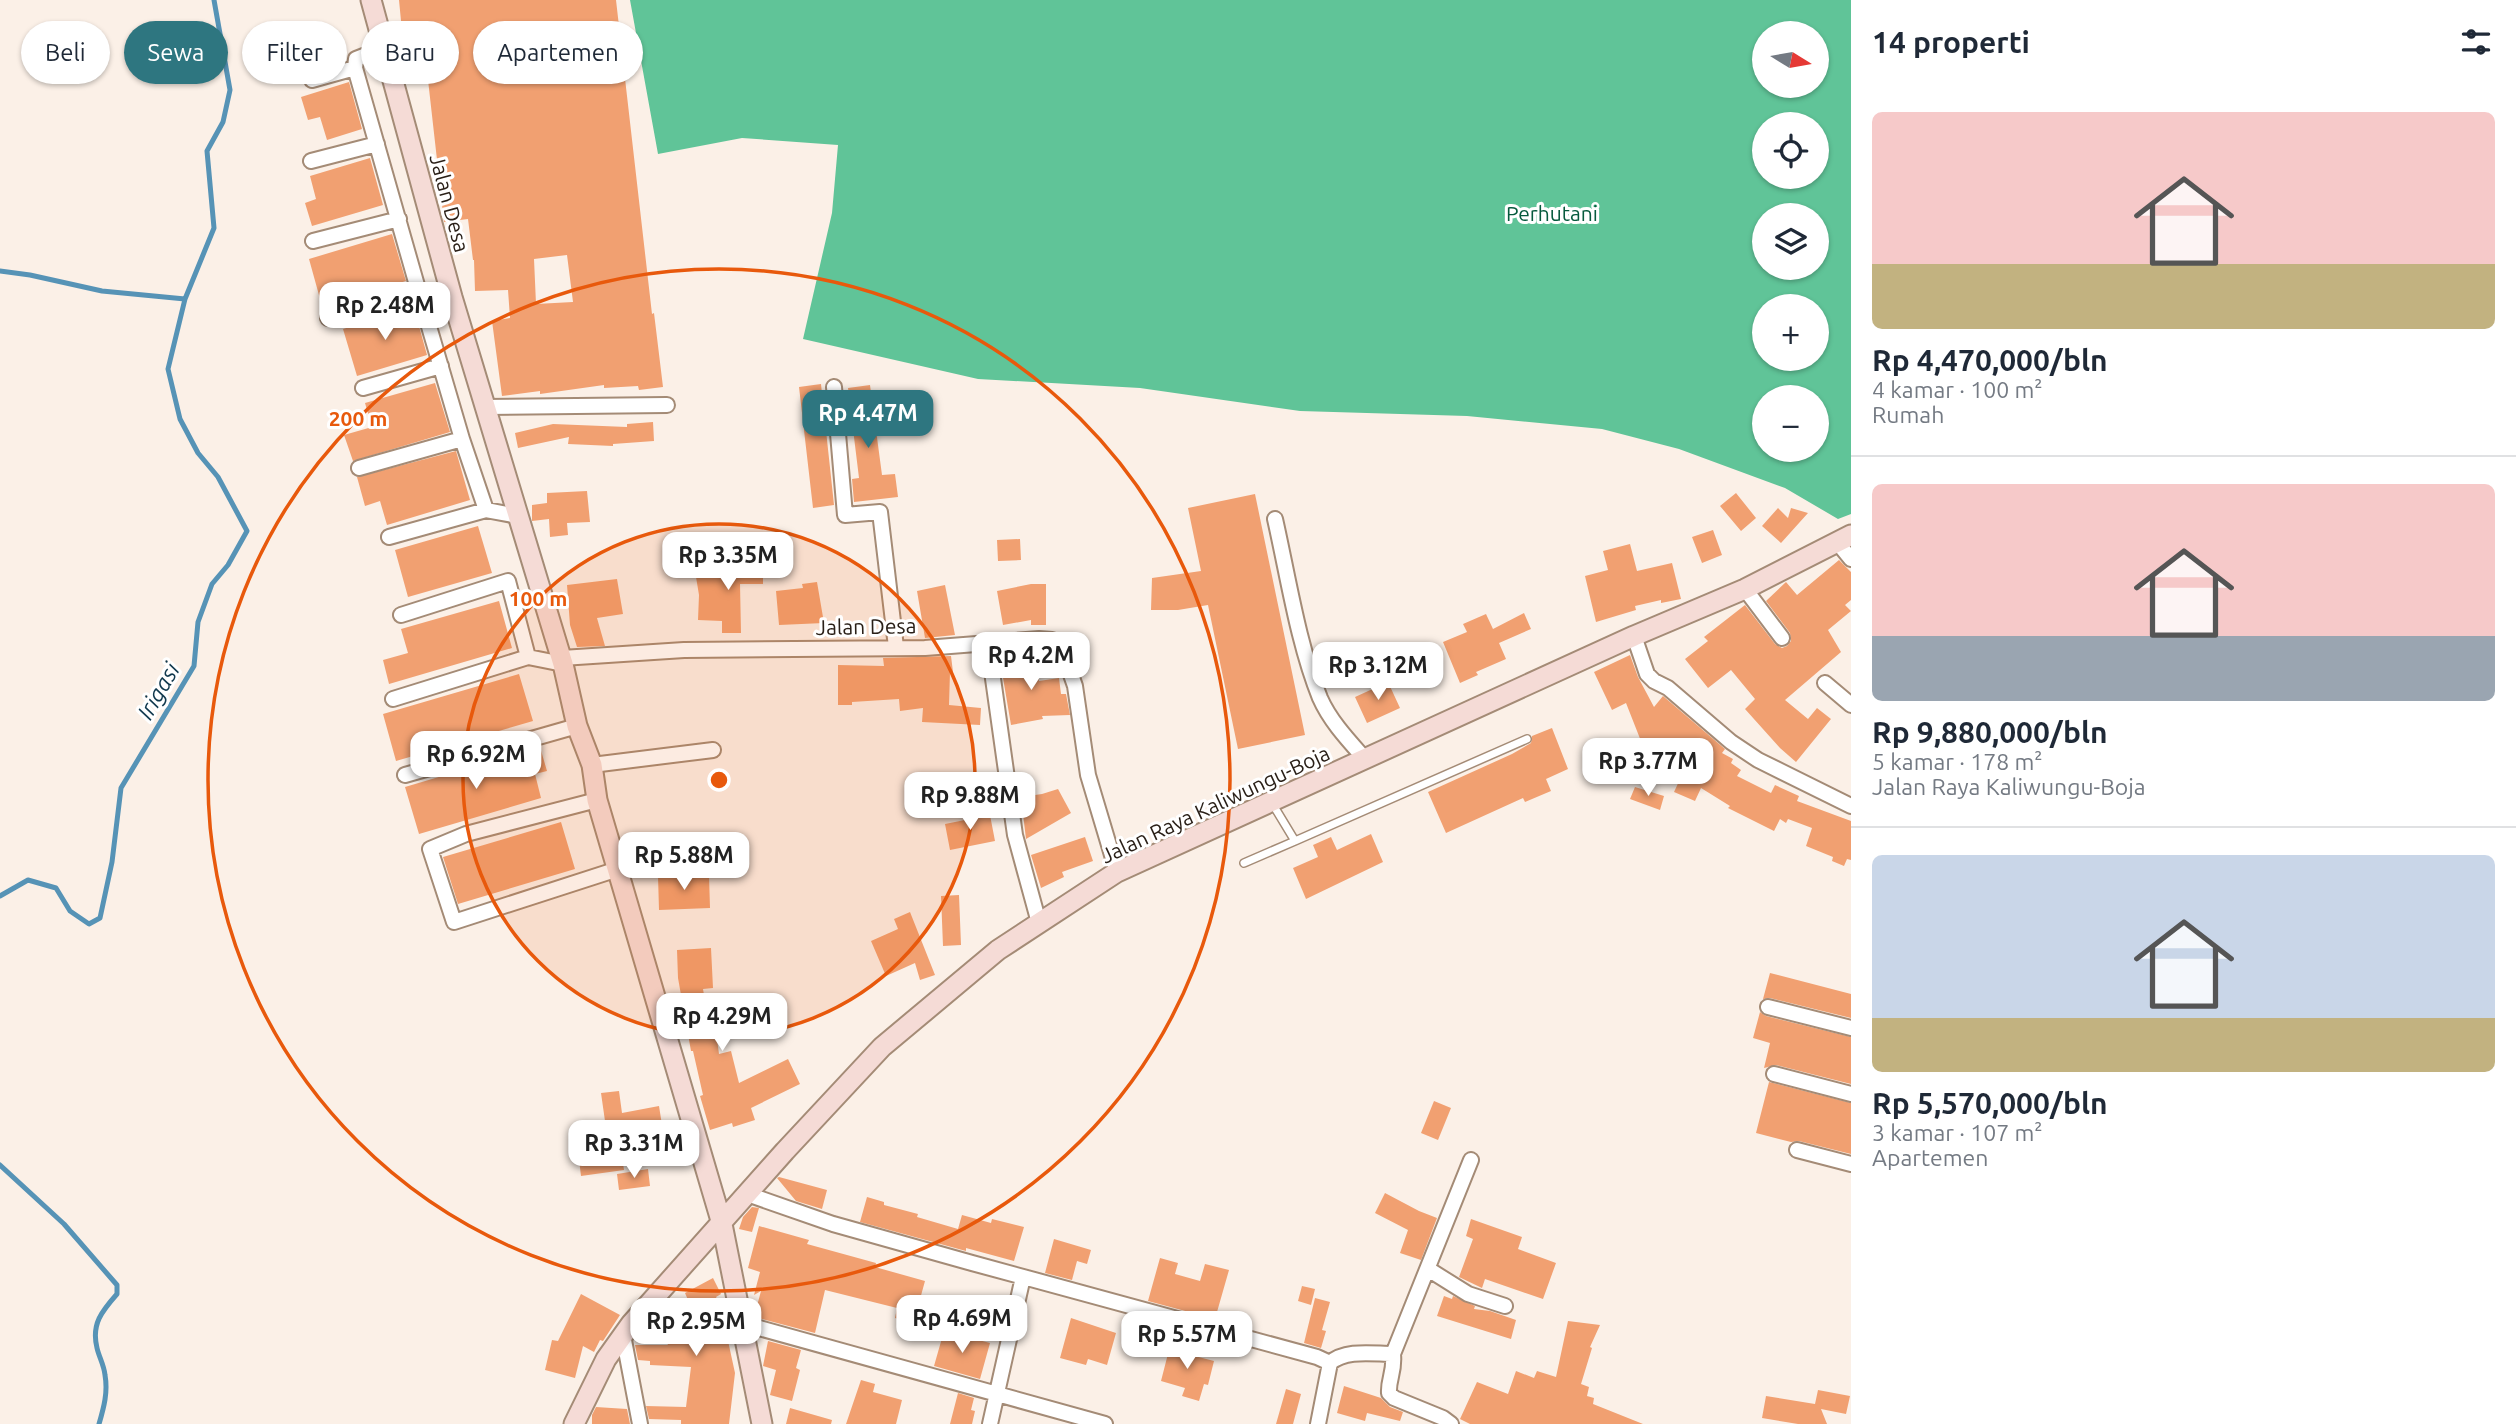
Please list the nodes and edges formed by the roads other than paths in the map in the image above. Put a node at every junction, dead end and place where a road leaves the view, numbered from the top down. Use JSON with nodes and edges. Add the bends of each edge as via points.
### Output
{"nodes":[{"id":1,"x":371,"y":0,"type":"edge"},
{"id":2,"x":377,"y":21,"type":"edge"},
{"id":3,"x":361,"y":57,"type":"edge"},
{"id":4,"x":355,"y":68,"type":"junction"},
{"id":5,"x":347,"y":70,"type":"edge"},
{"id":6,"x":394,"y":84,"type":"edge"},
{"id":7,"x":377,"y":144,"type":"junction"},
{"id":8,"x":311,"y":161,"type":"dead end"},
{"id":9,"x":399,"y":219,"type":"junction"},
{"id":10,"x":313,"y":241,"type":"dead end"},
{"id":11,"x":418,"y":289,"type":"junction"},
{"id":12,"x":328,"y":318,"type":"dead end"},
{"id":13,"x":441,"y":366,"type":"junction"},
{"id":14,"x":834,"y":387,"type":"dead end"},
{"id":15,"x":363,"y":388,"type":"dead end"},
{"id":16,"x":667,"y":405,"type":"dead end"},
{"id":17,"x":484,"y":407,"type":"junction"},
{"id":18,"x":462,"y":439,"type":"junction"},
{"id":19,"x":359,"y":468,"type":"dead end"},
{"id":20,"x":486,"y":510,"type":"junction"},
{"id":21,"x":518,"y":516,"type":"junction"},
{"id":22,"x":1275,"y":519,"type":"dead end"},
{"id":23,"x":389,"y":537,"type":"dead end"},
{"id":24,"x":1844,"y":539,"type":"edge"},
{"id":25,"x":1851,"y":559,"type":"edge"},
{"id":26,"x":1745,"y":589,"type":"junction"},
{"id":27,"x":401,"y":615,"type":"dead end"},
{"id":28,"x":1634,"y":636,"type":"junction"},
{"id":29,"x":1782,"y":638,"type":"dead end"},
{"id":30,"x":988,"y":643,"type":"junction"},
{"id":31,"x":897,"y":647,"type":"junction"},
{"id":32,"x":528,"y":657,"type":"junction"},
{"id":33,"x":562,"y":661,"type":"junction"},
{"id":34,"x":1825,"y":683,"type":"dead end"},
{"id":35,"x":393,"y":699,"type":"dead end"},
{"id":36,"x":1851,"y":705,"type":"edge"},
{"id":37,"x":577,"y":726,"type":"junction"},
{"id":38,"x":1527,"y":739,"type":"dead end"},
{"id":39,"x":713,"y":750,"type":"dead end"},
{"id":40,"x":1366,"y":759,"type":"junction"},
{"id":41,"x":592,"y":765,"type":"junction"},
{"id":42,"x":405,"y":775,"type":"dead end"},
{"id":43,"x":597,"y":800,"type":"junction"},
{"id":44,"x":1272,"y":802,"type":"junction"},
{"id":45,"x":1851,"y":806,"type":"edge"},
{"id":46,"x":1295,"y":841,"type":"junction"},
{"id":47,"x":1244,"y":863,"type":"dead end"},
{"id":48,"x":618,"y":869,"type":"junction"},
{"id":49,"x":1117,"y":872,"type":"junction"},
{"id":50,"x":1039,"y":923,"type":"junction"},
{"id":51,"x":1768,"y":1007,"type":"dead end"},
{"id":52,"x":1851,"y":1028,"type":"edge"},
{"id":53,"x":1773,"y":1074,"type":"dead end"},
{"id":54,"x":1851,"y":1094,"type":"edge"},
{"id":55,"x":1797,"y":1150,"type":"dead end"},
{"id":56,"x":1471,"y":1160,"type":"dead end"},
{"id":57,"x":1851,"y":1164,"type":"edge"},
{"id":58,"x":747,"y":1194,"type":"junction"},
{"id":59,"x":722,"y":1223,"type":"junction"},
{"id":60,"x":1428,"y":1269,"type":"junction"},
{"id":61,"x":1023,"y":1278,"type":"junction"},
{"id":62,"x":1505,"y":1306,"type":"dead end"},
{"id":63,"x":741,"y":1323,"type":"junction"},
{"id":64,"x":623,"y":1335,"type":"junction"},
{"id":65,"x":1393,"y":1354,"type":"junction"},
{"id":66,"x":1330,"y":1363,"type":"junction"},
{"id":67,"x":997,"y":1396,"type":"junction"},
{"id":68,"x":574,"y":1424,"type":"edge"},
{"id":69,"x":640,"y":1424,"type":"edge"},
{"id":70,"x":762,"y":1424,"type":"edge"},
{"id":71,"x":990,"y":1424,"type":"edge"},
{"id":72,"x":1105,"y":1424,"type":"edge"},
{"id":73,"x":1318,"y":1424,"type":"edge"},
{"id":74,"x":1451,"y":1424,"type":"edge"}],
"edges":[{"from":1,"to":2,"type":"main road","name":"Jalan Desa"},
{"from":3,"to":4,"type":"street"},
{"from":4,"to":5,"type":"street"},
{"from":4,"to":7,"type":"street"},
{"from":6,"to":17,"type":"main road","name":"Jalan Desa"},
{"from":7,"to":8,"type":"street"},
{"from":7,"to":9,"type":"street"},
{"from":9,"to":10,"type":"street"},
{"from":9,"to":11,"type":"street"},
{"from":11,"to":12,"type":"street"},
{"from":11,"to":13,"type":"street"},
{"from":13,"to":15,"type":"street"},
{"from":13,"to":18,"type":"street"},
{"from":14,"to":31,"type":"street","via":[[845,516],[880,512]]},
{"from":16,"to":17,"type":"street"},
{"from":17,"to":21,"type":"main road","name":"Jalan Desa"},
{"from":18,"to":19,"type":"street"},
{"from":18,"to":20,"type":"street"},
{"from":20,"to":21,"type":"street"},
{"from":20,"to":23,"type":"street"},
{"from":21,"to":33,"type":"main road","name":"Jalan Desa"},
{"from":22,"to":40,"type":"street","via":[[1321,700]]},
{"from":24,"to":25,"type":"street"},
{"from":24,"to":26,"type":"main road","name":"Jalan Raya Kaliwungu-Boja"},
{"from":26,"to":28,"type":"main road","name":"Jalan Raya Kaliwungu-Boja"},
{"from":26,"to":29,"type":"street"},
{"from":27,"to":32,"type":"street","via":[[508,581]]},
{"from":28,"to":40,"type":"main road","name":"Jalan Raya Kaliwungu-Boja"},
{"from":28,"to":45,"type":"street","via":[[1647,674],[1731,742]]},
{"from":30,"to":31,"type":"street","name":"Jalan Desa"},
{"from":30,"to":49,"type":"street","name":"Jalan Desa","via":[[1052,640],[1062,649],[1075,686],[1088,775]]},
{"from":30,"to":50,"type":"street","via":[[1015,835]]},
{"from":31,"to":33,"type":"street","name":"Jalan Desa","via":[[684,650]]},
{"from":32,"to":33,"type":"street"},
{"from":32,"to":35,"type":"street"},
{"from":33,"to":37,"type":"main road","name":"Jalan Desa"},
{"from":34,"to":36,"type":"street"},
{"from":37,"to":41,"type":"main road","name":"Jalan Desa"},
{"from":37,"to":42,"type":"street"},
{"from":38,"to":46,"type":"lane"},
{"from":39,"to":41,"type":"street"},
{"from":40,"to":44,"type":"main road","name":"Jalan Raya Kaliwungu-Boja"},
{"from":41,"to":43,"type":"main road","name":"Jalan Desa"},
{"from":43,"to":48,"type":"main road","name":"Jalan Desa"},
{"from":43,"to":48,"type":"street","via":[[466,834],[430,849],[454,922]]},
{"from":44,"to":46,"type":"lane"},
{"from":44,"to":49,"type":"main road","name":"Jalan Raya Kaliwungu-Boja"},
{"from":46,"to":47,"type":"lane"},
{"from":48,"to":59,"type":"main road","name":"Jalan Desa"},
{"from":49,"to":50,"type":"main road","name":"Jalan Raya Kaliwungu-Boja"},
{"from":50,"to":58,"type":"main road","name":"Jalan Raya Kaliwungu-Boja","via":[[998,950],[882,1047]]},
{"from":51,"to":52,"type":"street"},
{"from":53,"to":54,"type":"street"},
{"from":55,"to":57,"type":"street"},
{"from":56,"to":60,"type":"street"},
{"from":58,"to":59,"type":"main road","name":"Jalan Raya Kaliwungu-Boja"},
{"from":58,"to":61,"type":"street","via":[[833,1224]]},
{"from":59,"to":63,"type":"main road","name":"Jalan Desa"},
{"from":59,"to":64,"type":"main road","name":"Jalan Raya Kaliwungu-Boja"},
{"from":60,"to":62,"type":"street","via":[[1468,1294]]},
{"from":60,"to":65,"type":"street"},
{"from":61,"to":66,"type":"street"},
{"from":61,"to":67,"type":"street"},
{"from":63,"to":67,"type":"street"},
{"from":63,"to":70,"type":"main road","name":"Jalan Desa"},
{"from":64,"to":68,"type":"main road","name":"Jalan Raya Kaliwungu-Boja"},
{"from":64,"to":69,"type":"street"},
{"from":65,"to":66,"type":"street","via":[[1349,1355]]},
{"from":65,"to":74,"type":"street","via":[[1395,1369],[1389,1393]]},
{"from":66,"to":73,"type":"street"},
{"from":67,"to":71,"type":"street"},
{"from":67,"to":72,"type":"street"}]}
